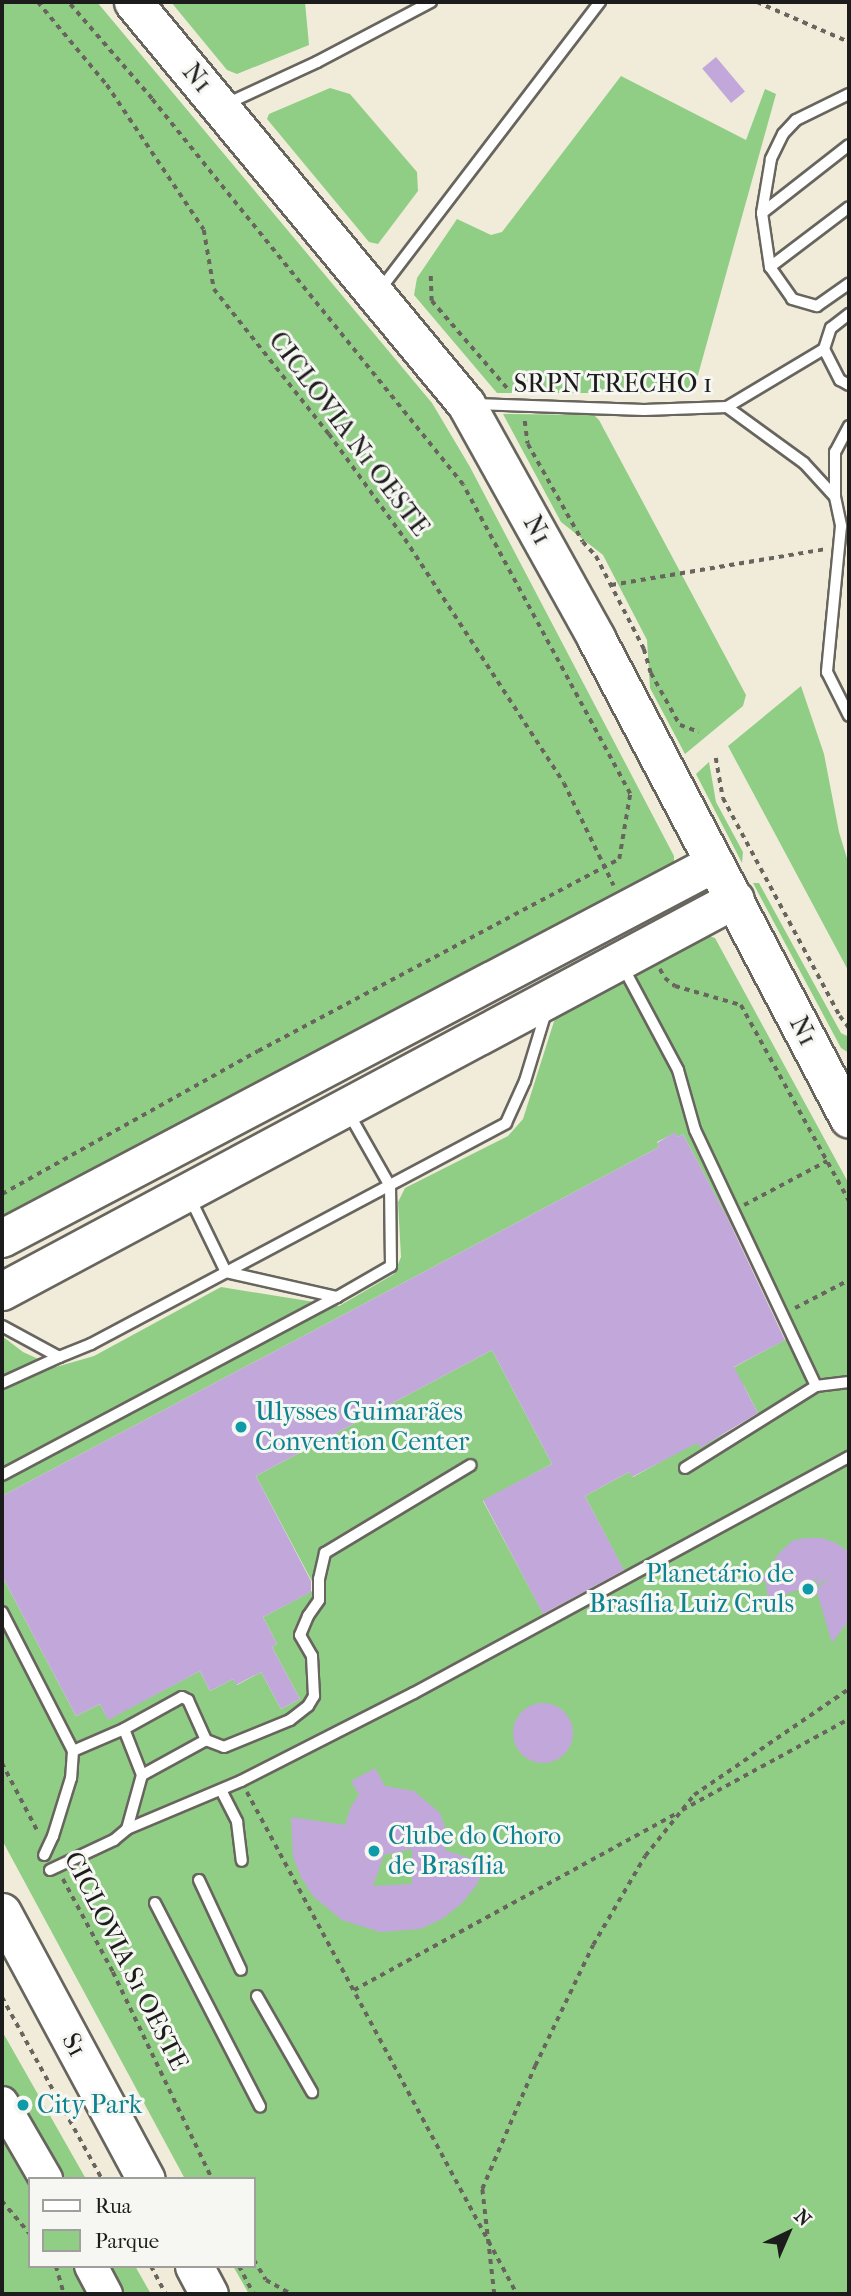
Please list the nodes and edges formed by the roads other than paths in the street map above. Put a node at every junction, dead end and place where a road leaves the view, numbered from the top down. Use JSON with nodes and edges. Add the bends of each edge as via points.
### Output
{"nodes":[{"id":1,"x":431,"y":2,"type":"edge"},
{"id":2,"x":600,"y":2,"type":"edge"},
{"id":3,"x":138,"y":4,"type":"edge"},
{"id":4,"x":849,"y":94,"type":"edge"},
{"id":5,"x":221,"y":106,"type":"junction"},
{"id":6,"x":849,"y":145,"type":"edge"},
{"id":7,"x":849,"y":207,"type":"edge"},
{"id":8,"x":762,"y":213,"type":"junction"},
{"id":9,"x":770,"y":267,"type":"junction"},
{"id":10,"x":849,"y":285,"type":"edge"},
{"id":11,"x":377,"y":293,"type":"junction"},
{"id":12,"x":849,"y":314,"type":"edge"},
{"id":13,"x":824,"y":349,"type":"junction"},
{"id":14,"x":849,"y":385,"type":"edge"},
{"id":15,"x":466,"y":404,"type":"junction"},
{"id":16,"x":727,"y":407,"type":"junction"},
{"id":17,"x":849,"y":426,"type":"edge"},
{"id":18,"x":835,"y":497,"type":"junction"},
{"id":19,"x":849,"y":716,"type":"edge"},
{"id":20,"x":714,"y":863,"type":"junction"},
{"id":21,"x":735,"y":899,"type":"junction"},
{"id":22,"x":600,"y":923,"type":"junction"},
{"id":23,"x":620,"y":961,"type":"junction"},
{"id":24,"x":550,"y":999,"type":"junction"},
{"id":25,"x":841,"y":1097,"type":"edge"},
{"id":26,"x":340,"y":1113,"type":"junction"},
{"id":27,"x":390,"y":1186,"type":"junction"},
{"id":28,"x":187,"y":1192,"type":"junction"},
{"id":29,"x":2,"y":1238,"type":"edge"},
{"id":30,"x":226,"y":1272,"type":"junction"},
{"id":31,"x":2,"y":1291,"type":"edge"},
{"id":32,"x":337,"y":1297,"type":"junction"},
{"id":33,"x":2,"y":1326,"type":"edge"},
{"id":34,"x":59,"y":1357,"type":"junction"},
{"id":35,"x":849,"y":1382,"type":"edge"},
{"id":36,"x":2,"y":1383,"type":"edge"},
{"id":37,"x":816,"y":1385,"type":"junction"},
{"id":38,"x":849,"y":1457,"type":"edge"},
{"id":39,"x":471,"y":1465,"type":"dead end"},
{"id":40,"x":685,"y":1468,"type":"dead end"},
{"id":41,"x":2,"y":1475,"type":"edge"},
{"id":42,"x":2,"y":1612,"type":"edge"},
{"id":43,"x":124,"y":1729,"type":"junction"},
{"id":44,"x":206,"y":1740,"type":"junction"},
{"id":45,"x":73,"y":1751,"type":"junction"},
{"id":46,"x":142,"y":1775,"type":"junction"},
{"id":47,"x":221,"y":1790,"type":"junction"},
{"id":48,"x":127,"y":1829,"type":"junction"},
{"id":49,"x":46,"y":1852,"type":"road end"},
{"id":50,"x":242,"y":1861,"type":"dead end"},
{"id":51,"x":53,"y":1868,"type":"road end"},
{"id":52,"x":199,"y":1880,"type":"dead end"},
{"id":53,"x":155,"y":1903,"type":"dead end"},
{"id":54,"x":2,"y":1912,"type":"edge"},
{"id":55,"x":241,"y":1970,"type":"dead end"},
{"id":56,"x":257,"y":1996,"type":"dead end"},
{"id":57,"x":312,"y":2092,"type":"dead end"},
{"id":58,"x":2,"y":2103,"type":"edge"},
{"id":59,"x":260,"y":2106,"type":"dead end"},
{"id":60,"x":45,"y":2177,"type":"edge"},
{"id":61,"x":145,"y":2177,"type":"edge"},
{"id":62,"x":92,"y":2268,"type":"edge"},
{"id":63,"x":195,"y":2268,"type":"edge"},
{"id":64,"x":106,"y":2294,"type":"edge"},
{"id":65,"x":209,"y":2294,"type":"edge"}],
"edges":[{"from":1,"to":5,"type":"lane"},
{"from":2,"to":11,"type":"lane"},
{"from":3,"to":5,"type":"highway","name":"N1"},
{"from":4,"to":8,"type":"lane","via":[[796,120],[783,134],[771,159]]},
{"from":5,"to":11,"type":"highway","name":"N1"},
{"from":6,"to":8,"type":"lane"},
{"from":7,"to":9,"type":"lane"},
{"from":8,"to":9,"type":"lane"},
{"from":9,"to":10,"type":"lane","via":[[792,299],[817,306]]},
{"from":11,"to":15,"type":"highway","name":"N1"},
{"from":12,"to":13,"type":"lane","name":"SRPN TRECHO 1","via":[[831,328]]},
{"from":13,"to":14,"type":"lane","via":[[840,380]]},
{"from":13,"to":16,"type":"lane","name":"SRPN TRECHO 1"},
{"from":15,"to":16,"type":"lane","name":"SRPN TRECHO 1","via":[[644,410]]},
{"from":15,"to":20,"type":"highway","name":"N1"},
{"from":16,"to":18,"type":"lane","via":[[804,463]]},
{"from":17,"to":18,"type":"lane","via":[[835,452]]},
{"from":18,"to":19,"type":"lane","via":[[841,526],[827,672]]},
{"from":20,"to":21,"type":"highway","name":"N1"},
{"from":20,"to":22,"type":"highway"},
{"from":21,"to":23,"type":"highway"},
{"from":21,"to":25,"type":"highway","name":"N1"},
{"from":22,"to":23,"type":"highway"},
{"from":22,"to":29,"type":"highway"},
{"from":23,"to":24,"type":"highway"},
{"from":23,"to":37,"type":"lane","via":[[678,1070],[695,1130]]},
{"from":24,"to":26,"type":"highway"},
{"from":24,"to":27,"type":"lane","via":[[525,1081],[506,1123]]},
{"from":26,"to":27,"type":"lane","via":[[353,1121]]},
{"from":26,"to":28,"type":"highway"},
{"from":27,"to":30,"type":"lane"},
{"from":27,"to":32,"type":"lane","via":[[390,1266]]},
{"from":28,"to":30,"type":"lane"},
{"from":28,"to":31,"type":"highway"},
{"from":30,"to":32,"type":"lane"},
{"from":30,"to":34,"type":"lane"},
{"from":32,"to":41,"type":"lane"},
{"from":33,"to":34,"type":"lane"},
{"from":34,"to":36,"type":"lane"},
{"from":35,"to":37,"type":"lane"},
{"from":37,"to":40,"type":"lane"},
{"from":38,"to":47,"type":"lane","via":[[414,1693]]},
{"from":39,"to":44,"type":"lane","via":[[325,1553],[319,1600],[300,1635],[312,1656],[314,1696],[308,1706],[290,1720],[224,1747]]},
{"from":42,"to":45,"type":"lane"},
{"from":43,"to":44,"type":"lane","via":[[182,1697],[192,1703]]},
{"from":43,"to":45,"type":"lane"},
{"from":43,"to":46,"type":"lane"},
{"from":44,"to":46,"type":"lane"},
{"from":45,"to":49,"type":"lane","via":[[71,1778]]},
{"from":46,"to":48,"type":"lane"},
{"from":47,"to":48,"type":"lane"},
{"from":47,"to":50,"type":"lane","via":[[237,1822]]},
{"from":48,"to":51,"type":"lane","via":[[114,1840]]},
{"from":52,"to":55,"type":"lane"},
{"from":53,"to":59,"type":"lane"},
{"from":54,"to":61,"type":"highway","name":"S1"},
{"from":56,"to":57,"type":"lane"},
{"from":58,"to":60,"type":"main road"},
{"from":62,"to":64,"type":"main road"},
{"from":63,"to":65,"type":"highway"}]}
